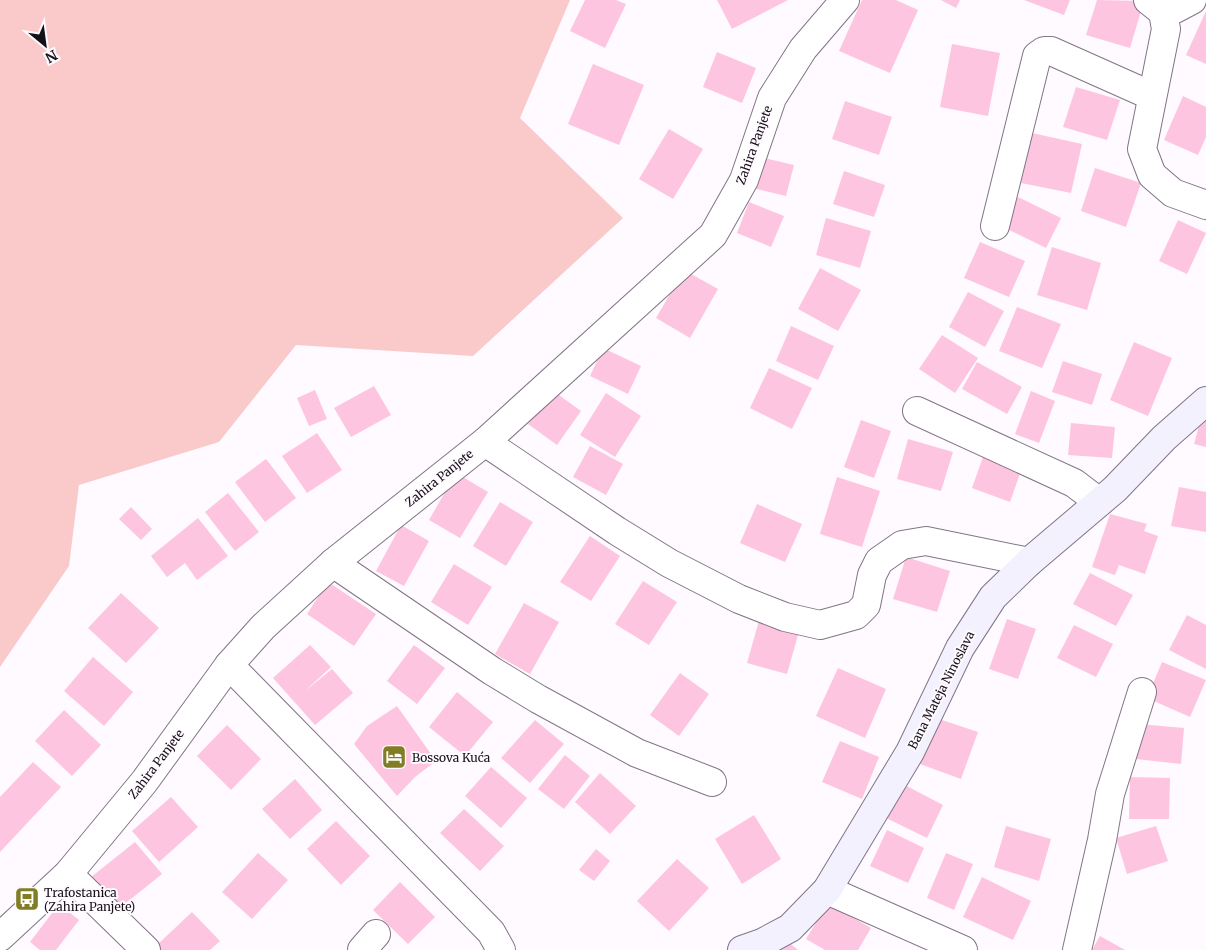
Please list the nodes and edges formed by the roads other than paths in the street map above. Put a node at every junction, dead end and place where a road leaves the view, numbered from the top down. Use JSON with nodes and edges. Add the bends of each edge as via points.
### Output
{"nodes":[{"id":1,"x":845,"y":0,"type":"edge"},
{"id":2,"x":1192,"y":0,"type":"edge"},
{"id":3,"x":1155,"y":6,"type":"edge"},
{"id":4,"x":1152,"y":96,"type":"junction"},
{"id":5,"x":1206,"y":205,"type":"edge"},
{"id":6,"x":995,"y":226,"type":"dead end"},
{"id":7,"x":1206,"y":401,"type":"edge"},
{"id":8,"x":917,"y":411,"type":"dead end"},
{"id":9,"x":485,"y":442,"type":"junction"},
{"id":10,"x":1099,"y":502,"type":"junction"},
{"id":11,"x":1029,"y":562,"type":"junction"},
{"id":12,"x":333,"y":564,"type":"junction"},
{"id":13,"x":229,"y":665,"type":"junction"},
{"id":14,"x":1142,"y":692,"type":"dead end"},
{"id":15,"x":712,"y":782,"type":"dead end"},
{"id":16,"x":68,"y":874,"type":"junction"},
{"id":17,"x":827,"y":890,"type":"junction"},
{"id":18,"x":0,"y":936,"type":"edge"},
{"id":19,"x":146,"y":950,"type":"edge"},
{"id":20,"x":502,"y":950,"type":"edge"},
{"id":21,"x":742,"y":950,"type":"edge"},
{"id":22,"x":963,"y":950,"type":"edge"},
{"id":23,"x":1077,"y":950,"type":"edge"}],
"edges":[{"from":1,"to":9,"type":"street","name":"Zahira Panjete","via":[[803,49],[772,98],[744,180],[713,235]]},
{"from":2,"to":3,"type":"street","via":[[1175,9]]},
{"from":3,"to":4,"type":"street","via":[[1166,29]]},
{"from":4,"to":5,"type":"street","via":[[1142,149],[1152,175],[1173,193]]},
{"from":4,"to":6,"type":"street","via":[[1051,51],[1044,51],[1038,56]]},
{"from":7,"to":10,"type":"street","name":"Bana Mateja Ninoslava"},
{"from":8,"to":10,"type":"street","via":[[1074,483]]},
{"from":9,"to":11,"type":"street","via":[[669,563],[738,600],[784,617],[820,625],[856,615],[866,605],[872,575],[879,561],[902,545],[926,541]]},
{"from":9,"to":12,"type":"street","name":"Zahira Panjete"},
{"from":10,"to":11,"type":"street","name":"Bana Mateja Ninoslava"},
{"from":11,"to":17,"type":"street","name":"Bana Mateja Ninoslava","via":[[993,597],[960,648],[910,752]]},
{"from":12,"to":13,"type":"street","name":"Zahira Panjete","via":[[263,627]]},
{"from":12,"to":15,"type":"street","via":[[530,694],[637,753]]},
{"from":13,"to":16,"type":"street","name":"Zahira Panjete","via":[[144,782]]},
{"from":13,"to":20,"type":"street","via":[[491,932]]},
{"from":14,"to":23,"type":"street","via":[[1110,794]]},
{"from":16,"to":18,"type":"street","name":"Zahira Panjete"},
{"from":16,"to":19,"type":"street"},
{"from":17,"to":21,"type":"street","name":"Bana Mateja Ninoslava","via":[[790,928]]},
{"from":17,"to":22,"type":"street"}]}
